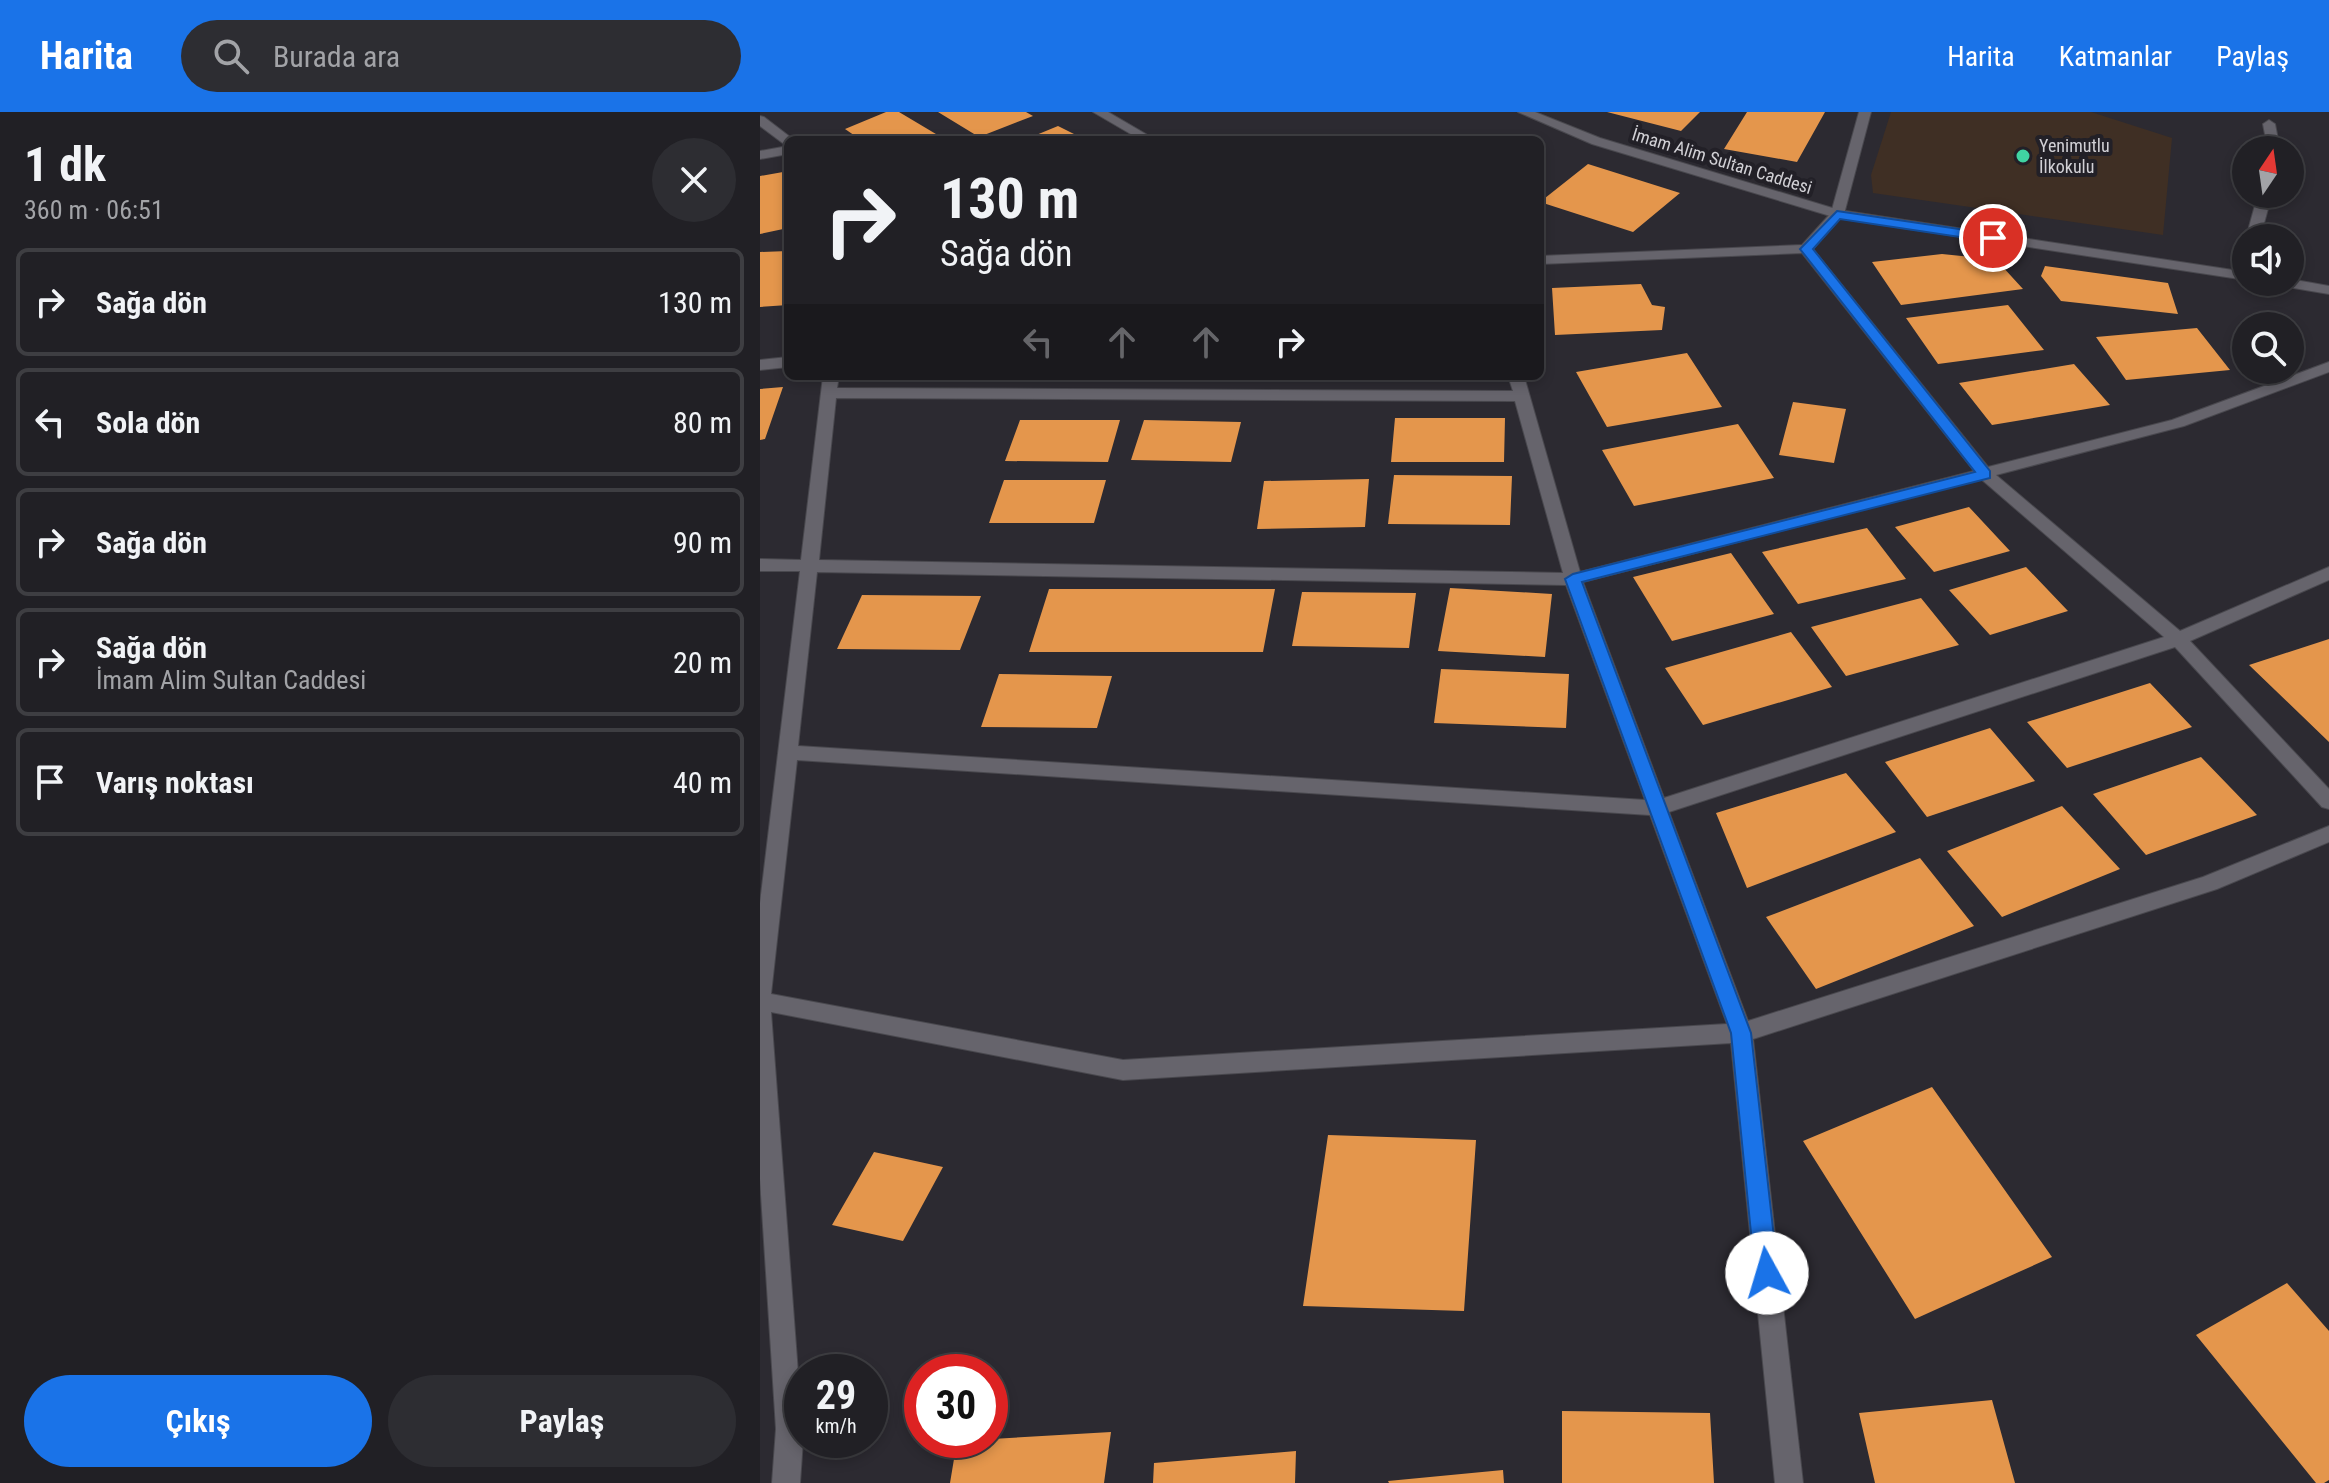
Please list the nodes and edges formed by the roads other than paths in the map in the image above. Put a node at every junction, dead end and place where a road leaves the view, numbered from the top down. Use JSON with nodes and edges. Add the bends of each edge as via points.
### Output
{"nodes":[{"id":1,"x":1099,"y":112,"type":"edge"},
{"id":2,"x":1524,"y":112,"type":"edge"},
{"id":3,"x":1865,"y":112,"type":"edge"},
{"id":4,"x":760,"y":120,"type":"edge"},
{"id":5,"x":2269,"y":124,"type":"dead end"},
{"id":6,"x":1143,"y":136,"type":"edge"},
{"id":7,"x":2271,"y":136,"type":"edge"},
{"id":8,"x":784,"y":138,"type":"edge"},
{"id":9,"x":784,"y":151,"type":"edge"},
{"id":10,"x":760,"y":155,"type":"edge"},
{"id":11,"x":1837,"y":214,"type":"junction"},
{"id":12,"x":1806,"y":249,"type":"junction"},
{"id":13,"x":1544,"y":260,"type":"edge"},
{"id":14,"x":2232,"y":269,"type":"edge"},
{"id":15,"x":2304,"y":286,"type":"edge"},
{"id":16,"x":2329,"y":290,"type":"edge"},
{"id":17,"x":784,"y":362,"type":"edge"},
{"id":18,"x":760,"y":365,"type":"edge"},
{"id":19,"x":2329,"y":367,"type":"edge"},
{"id":20,"x":1517,"y":380,"type":"edge"},
{"id":21,"x":829,"y":385,"type":"edge"},
{"id":22,"x":1521,"y":396,"type":"junction"},
{"id":23,"x":1985,"y":474,"type":"junction"},
{"id":24,"x":760,"y":565,"type":"edge"},
{"id":25,"x":809,"y":566,"type":"junction"},
{"id":26,"x":2329,"y":573,"type":"edge"},
{"id":27,"x":1573,"y":579,"type":"junction"},
{"id":28,"x":2178,"y":639,"type":"junction"},
{"id":29,"x":788,"y":752,"type":"junction"},
{"id":30,"x":2329,"y":802,"type":"edge"},
{"id":31,"x":1658,"y":808,"type":"junction"},
{"id":32,"x":2329,"y":834,"type":"edge"},
{"id":33,"x":760,"y":998,"type":"edge"},
{"id":34,"x":760,"y":1009,"type":"edge"},
{"id":35,"x":1741,"y":1033,"type":"junction"},
{"id":36,"x":786,"y":1483,"type":"edge"},
{"id":37,"x":1789,"y":1483,"type":"edge"}],
"edges":[{"from":1,"to":6,"type":"street"},
{"from":2,"to":11,"type":"street","name":"İmam Alim Sultan Caddesi","via":[[1596,141]]},
{"from":3,"to":11,"type":"street"},
{"from":4,"to":8,"type":"street"},
{"from":5,"to":7,"type":"street"},
{"from":9,"to":10,"type":"street"},
{"from":11,"to":12,"type":"street"},
{"from":11,"to":14,"type":"street","name":"İmam Alim Sultan Caddesi"},
{"from":12,"to":13,"type":"street"},
{"from":12,"to":23,"type":"street"},
{"from":15,"to":16,"type":"street"},
{"from":17,"to":18,"type":"street"},
{"from":19,"to":23,"type":"street","via":[[2178,423]]},
{"from":20,"to":22,"type":"street"},
{"from":21,"to":22,"type":"street"},
{"from":21,"to":25,"type":"street"},
{"from":22,"to":27,"type":"street"},
{"from":23,"to":27,"type":"street"},
{"from":23,"to":28,"type":"street"},
{"from":24,"to":25,"type":"street"},
{"from":25,"to":27,"type":"street"},
{"from":25,"to":29,"type":"street"},
{"from":26,"to":28,"type":"street"},
{"from":27,"to":31,"type":"street"},
{"from":28,"to":30,"type":"street"},
{"from":28,"to":31,"type":"street"},
{"from":29,"to":31,"type":"street"},
{"from":29,"to":33,"type":"street"},
{"from":31,"to":35,"type":"street"},
{"from":32,"to":35,"type":"street","via":[[2210,883]]},
{"from":33,"to":35,"type":"street","via":[[1123,1070]]},
{"from":34,"to":36,"type":"street","via":[[790,1429]]},
{"from":35,"to":37,"type":"street"}]}
